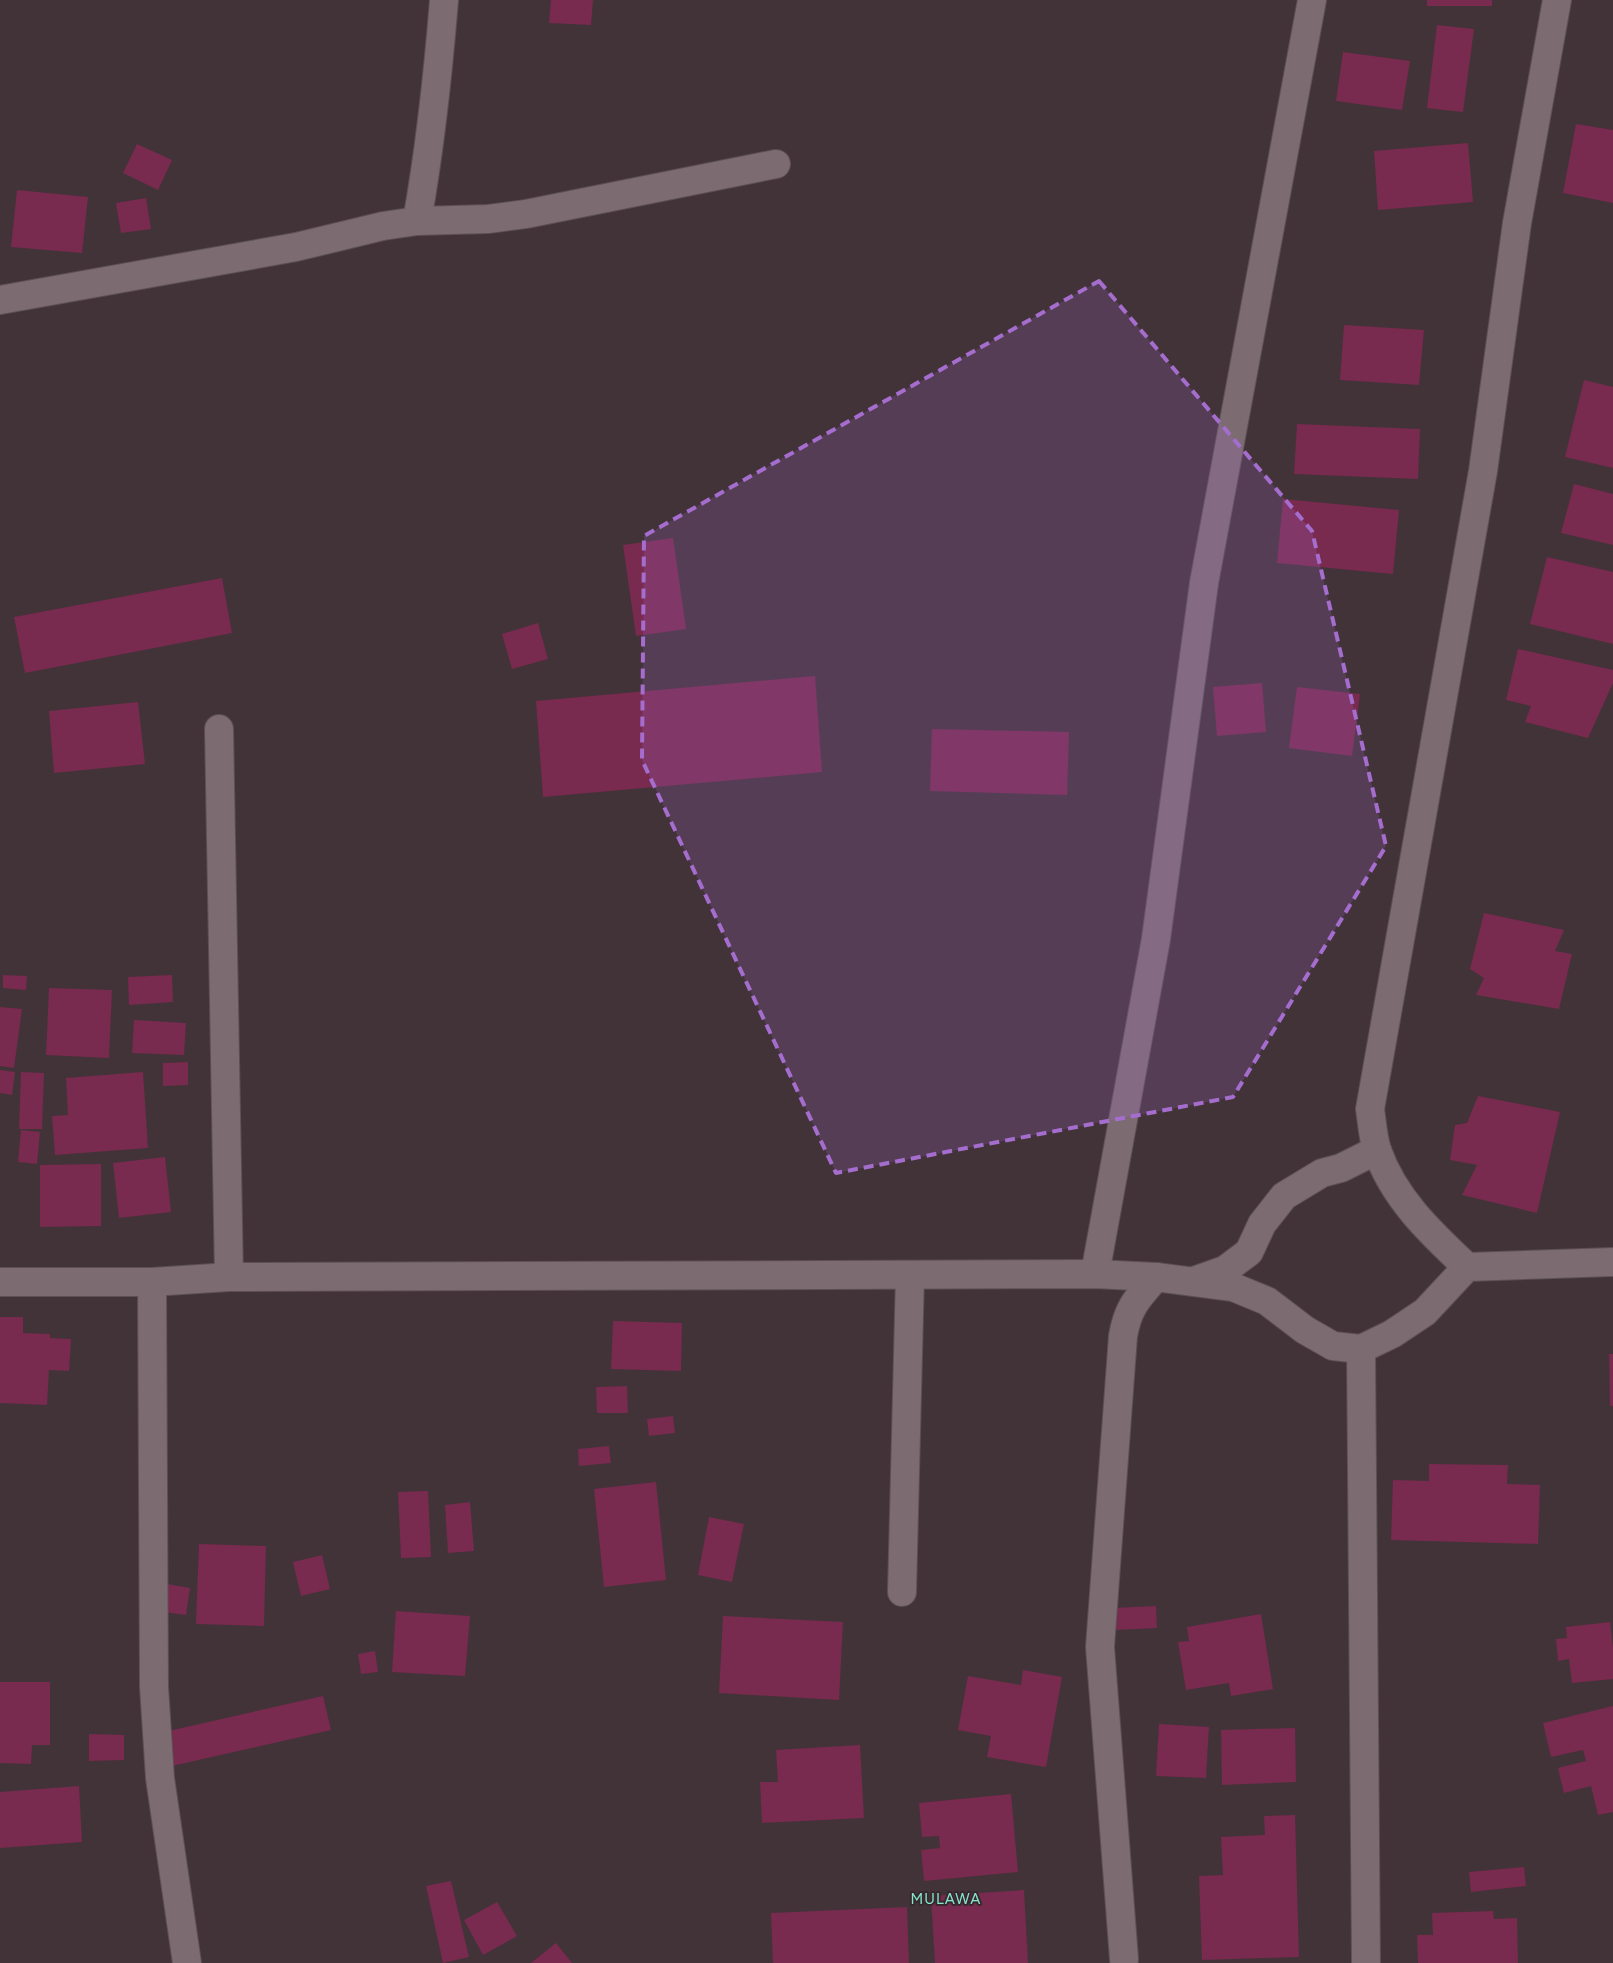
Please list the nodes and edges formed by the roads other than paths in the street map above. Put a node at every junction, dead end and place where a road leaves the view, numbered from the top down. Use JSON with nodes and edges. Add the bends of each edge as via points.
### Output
{"nodes":[{"id":1,"x":444,"y":0,"type":"edge"},
{"id":2,"x":1312,"y":0,"type":"edge"},
{"id":3,"x":1557,"y":0,"type":"edge"},
{"id":4,"x":776,"y":164,"type":"dead end"},
{"id":5,"x":417,"y":221,"type":"junction"},
{"id":6,"x":0,"y":300,"type":"edge"},
{"id":7,"x":219,"y":729,"type":"dead end"},
{"id":8,"x":1377,"y":1150,"type":"junction"},
{"id":9,"x":1613,"y":1262,"type":"edge"},
{"id":10,"x":1467,"y":1268,"type":"junction"},
{"id":11,"x":1095,"y":1274,"type":"junction"},
{"id":12,"x":910,"y":1275,"type":"junction"},
{"id":13,"x":228,"y":1277,"type":"junction"},
{"id":14,"x":1156,"y":1277,"type":"junction"},
{"id":15,"x":1191,"y":1281,"type":"junction"},
{"id":16,"x":0,"y":1282,"type":"edge"},
{"id":17,"x":152,"y":1282,"type":"junction"},
{"id":18,"x":1361,"y":1349,"type":"junction"},
{"id":19,"x":902,"y":1592,"type":"dead end"},
{"id":20,"x":1124,"y":1959,"type":"dead end"},
{"id":21,"x":187,"y":1963,"type":"edge"},
{"id":22,"x":1366,"y":1963,"type":"edge"}],
"edges":[{"from":1,"to":5,"type":"street","via":[[431,140]]},
{"from":2,"to":11,"type":"street","via":[[1204,582],[1156,939]]},
{"from":3,"to":8,"type":"street","via":[[1517,223],[1483,471],[1370,1109]]},
{"from":4,"to":5,"type":"street","via":[[526,214],[488,219]]},
{"from":5,"to":6,"type":"street","via":[[268,252]]},
{"from":7,"to":13,"type":"street"},
{"from":8,"to":10,"type":"street","via":[[1392,1184],[1417,1218]]},
{"from":8,"to":15,"type":"street","via":[[1341,1168],[1322,1172],[1284,1196],[1262,1224],[1248,1252],[1225,1270]]},
{"from":9,"to":10,"type":"street"},
{"from":10,"to":18,"type":"street","via":[[1425,1312],[1392,1334]]},
{"from":11,"to":12,"type":"street"},
{"from":11,"to":14,"type":"street"},
{"from":12,"to":13,"type":"street"},
{"from":12,"to":19,"type":"street"},
{"from":13,"to":17,"type":"street"},
{"from":14,"to":15,"type":"street"},
{"from":14,"to":20,"type":"street","via":[[1134,1303],[1126,1318],[1123,1336],[1100,1647]]},
{"from":15,"to":18,"type":"street","via":[[1234,1287],[1267,1302],[1333,1346]]},
{"from":16,"to":17,"type":"street"},
{"from":17,"to":21,"type":"street","via":[[154,1687],[160,1778]]},
{"from":18,"to":22,"type":"street"}]}
